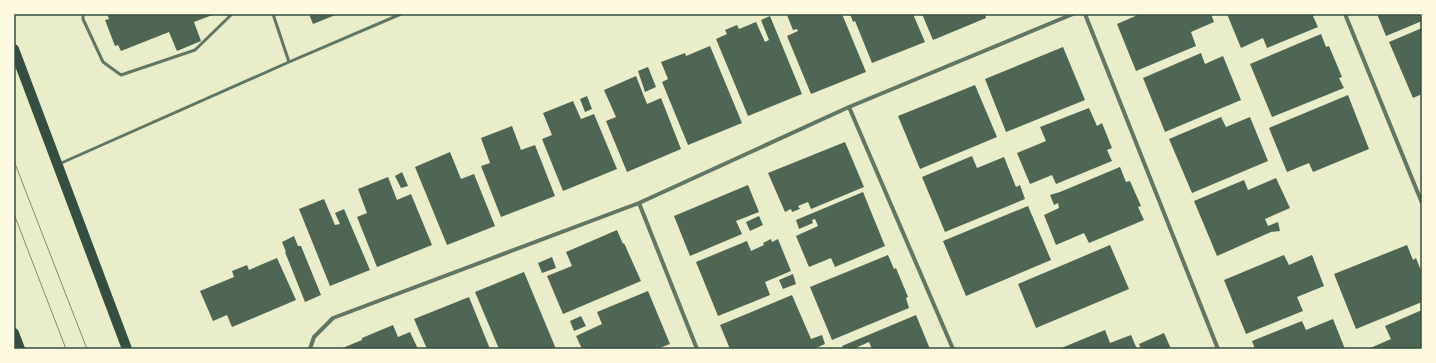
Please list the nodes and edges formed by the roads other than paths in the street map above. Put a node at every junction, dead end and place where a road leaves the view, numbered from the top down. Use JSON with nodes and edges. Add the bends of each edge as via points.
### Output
{"nodes":[{"id":1,"x":83,"y":14,"type":"edge"},
{"id":2,"x":232,"y":14,"type":"edge"},
{"id":3,"x":273,"y":14,"type":"edge"},
{"id":4,"x":401,"y":14,"type":"edge"},
{"id":5,"x":1073,"y":14,"type":"edge"},
{"id":6,"x":1085,"y":14,"type":"edge"},
{"id":7,"x":1345,"y":14,"type":"edge"},
{"id":8,"x":14,"y":48,"type":"edge"},
{"id":9,"x":289,"y":62,"type":"junction"},
{"id":10,"x":849,"y":107,"type":"junction"},
{"id":11,"x":58,"y":165,"type":"junction"},
{"id":12,"x":639,"y":203,"type":"junction"},
{"id":13,"x":1422,"y":203,"type":"edge"},
{"id":14,"x":14,"y":333,"type":"edge"},
{"id":15,"x":20,"y":349,"type":"edge"},
{"id":16,"x":127,"y":349,"type":"edge"},
{"id":17,"x":310,"y":349,"type":"edge"},
{"id":18,"x":697,"y":349,"type":"edge"},
{"id":19,"x":953,"y":349,"type":"edge"},
{"id":20,"x":1218,"y":349,"type":"edge"}],
"edges":[{"from":1,"to":2,"type":"lane","via":[[103,62],[121,75],[195,50]]},
{"from":3,"to":9,"type":"lane"},
{"from":4,"to":9,"type":"lane"},
{"from":5,"to":10,"type":"street"},
{"from":6,"to":20,"type":"street"},
{"from":7,"to":13,"type":"street"},
{"from":8,"to":11,"type":"main road"},
{"from":9,"to":11,"type":"lane"},
{"from":10,"to":12,"type":"street"},
{"from":10,"to":19,"type":"street"},
{"from":11,"to":16,"type":"main road"},
{"from":12,"to":17,"type":"street","via":[[333,318],[314,337]]},
{"from":12,"to":18,"type":"street"},
{"from":14,"to":15,"type":"main road"}]}
